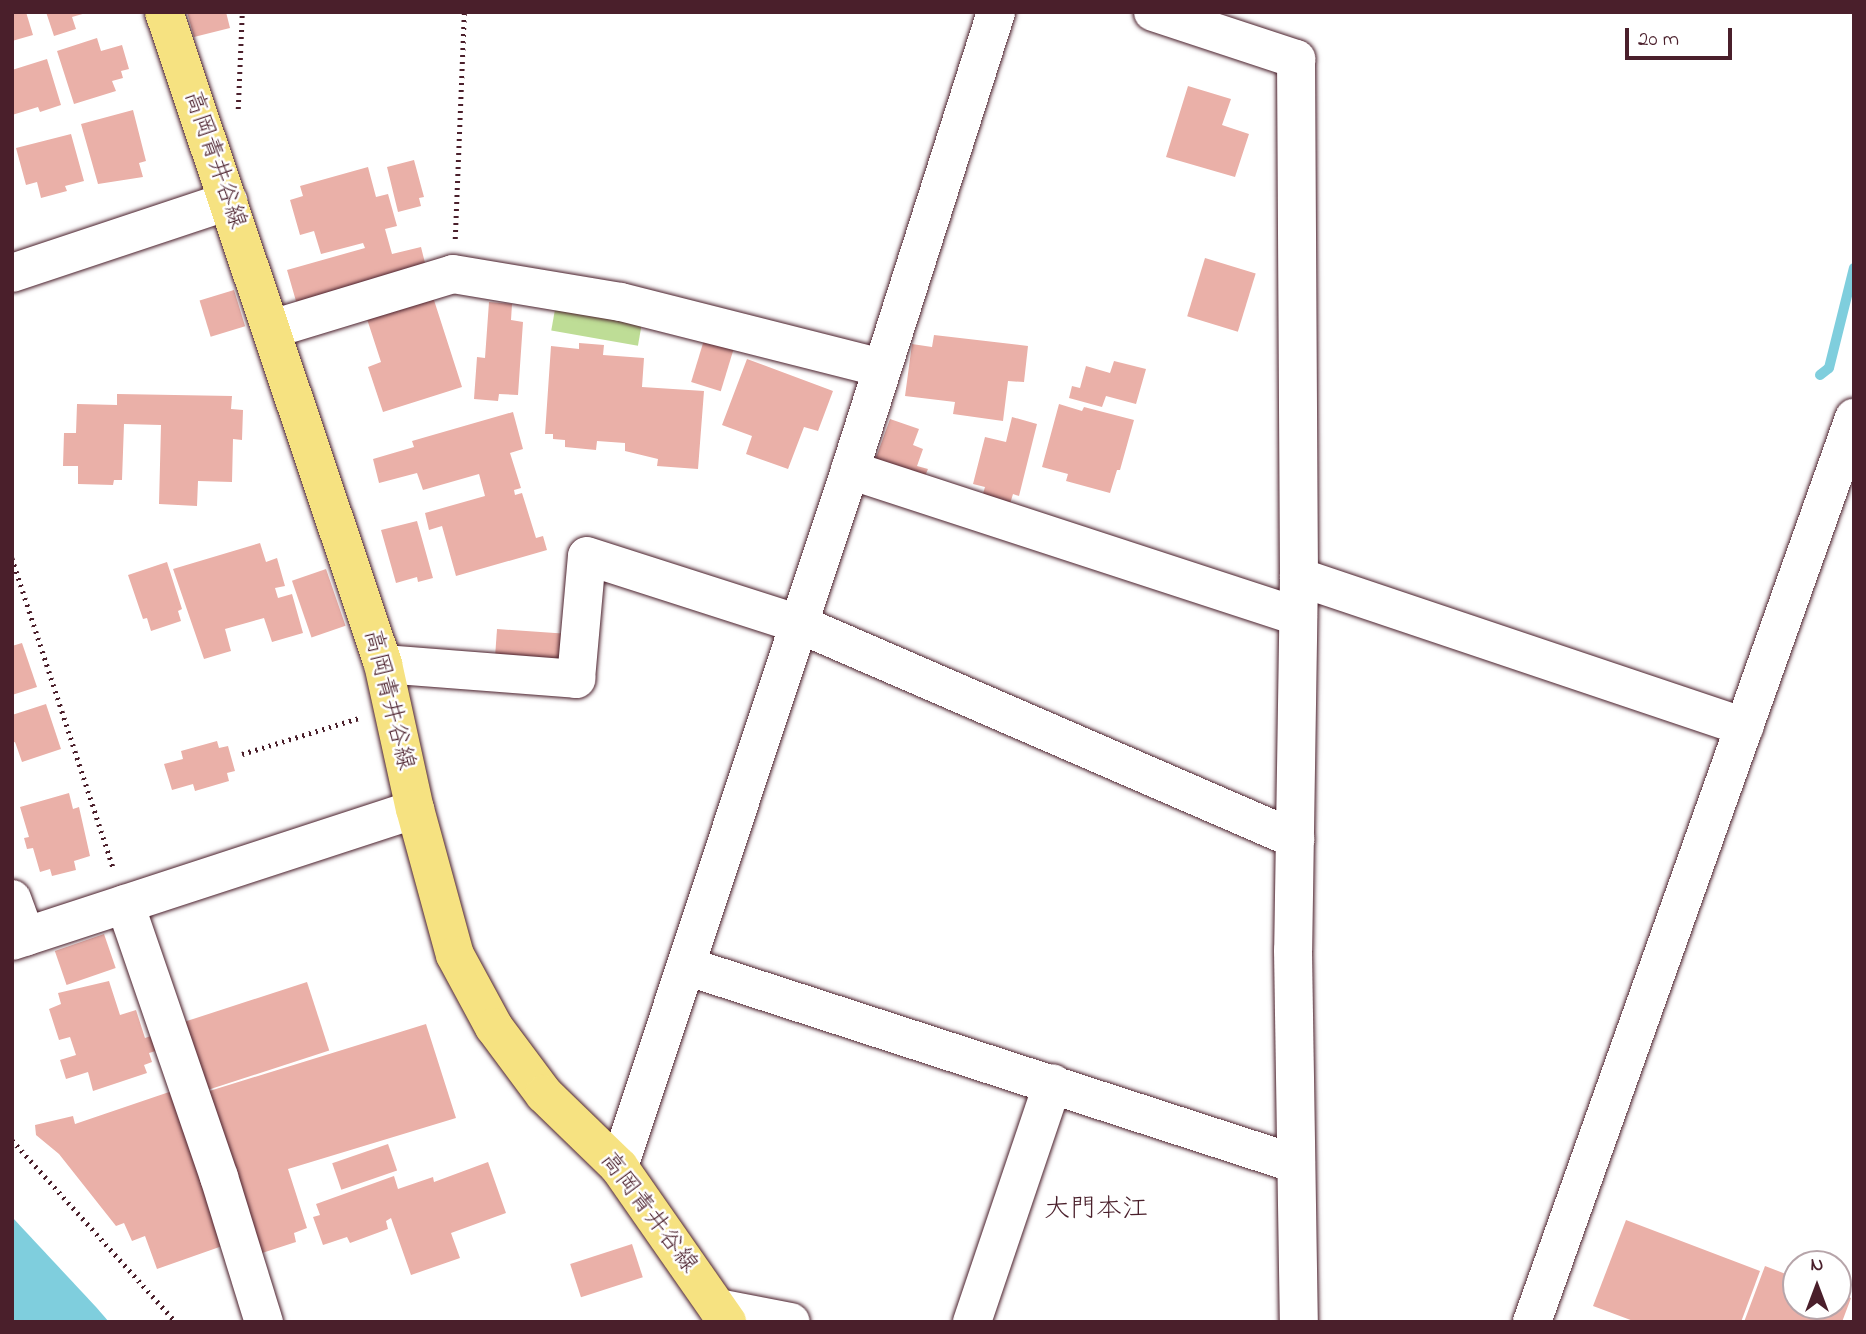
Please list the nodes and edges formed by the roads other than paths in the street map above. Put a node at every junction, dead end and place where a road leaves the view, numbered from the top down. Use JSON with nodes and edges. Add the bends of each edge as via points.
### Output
{"nodes":[{"id":1,"x":164,"y":12,"type":"edge"},
{"id":2,"x":996,"y":12,"type":"edge"},
{"id":3,"x":1153,"y":12,"type":"edge"},
{"id":4,"x":228,"y":201,"type":"junction"},
{"id":5,"x":12,"y":273,"type":"edge"},
{"id":6,"x":272,"y":329,"type":"junction"},
{"id":7,"x":881,"y":368,"type":"junction"},
{"id":8,"x":1854,"y":418,"type":"edge"},
{"id":9,"x":850,"y":470,"type":"junction"},
{"id":10,"x":1299,"y":577,"type":"junction"},
{"id":11,"x":1298,"y":616,"type":"junction"},
{"id":12,"x":799,"y":624,"type":"junction"},
{"id":13,"x":383,"y":664,"type":"junction"},
{"id":14,"x":1744,"y":727,"type":"junction"},
{"id":15,"x":415,"y":809,"type":"junction"},
{"id":16,"x":1295,"y":839,"type":"junction"},
{"id":17,"x":12,"y":899,"type":"edge"},
{"id":18,"x":125,"y":904,"type":"junction"},
{"id":19,"x":19,"y":939,"type":"edge"},
{"id":20,"x":686,"y":966,"type":"junction"},
{"id":21,"x":1052,"y":1083,"type":"junction"},
{"id":22,"x":1297,"y":1164,"type":"junction"},
{"id":23,"x":619,"y":1167,"type":"junction"},
{"id":24,"x":723,"y":1315,"type":"edge"},
{"id":25,"x":264,"y":1322,"type":"edge"},
{"id":26,"x":791,"y":1322,"type":"edge"},
{"id":27,"x":972,"y":1322,"type":"edge"},
{"id":28,"x":1299,"y":1322,"type":"edge"},
{"id":29,"x":1532,"y":1322,"type":"edge"}],
"edges":[{"from":1,"to":4,"type":"main road","name":"高岡青井谷線"},
{"from":2,"to":7,"type":"street"},
{"from":3,"to":10,"type":"street","via":[[1296,59]]},
{"from":4,"to":5,"type":"street"},
{"from":4,"to":6,"type":"main road","name":"高岡青井谷線"},
{"from":6,"to":7,"type":"street","via":[[453,274],[621,302]]},
{"from":6,"to":13,"type":"main road","name":"高岡青井谷線"},
{"from":7,"to":9,"type":"street"},
{"from":8,"to":14,"type":"street"},
{"from":9,"to":11,"type":"street"},
{"from":9,"to":12,"type":"street"},
{"from":10,"to":11,"type":"street"},
{"from":10,"to":14,"type":"street"},
{"from":11,"to":16,"type":"street"},
{"from":12,"to":13,"type":"street","via":[[587,556],[576,679]]},
{"from":12,"to":16,"type":"street"},
{"from":12,"to":20,"type":"street"},
{"from":13,"to":15,"type":"main road","name":"高岡青井谷線"},
{"from":14,"to":29,"type":"street"},
{"from":15,"to":18,"type":"street"},
{"from":15,"to":23,"type":"main road","name":"高岡青井谷線","via":[[455,955],[494,1027],[544,1094]]},
{"from":16,"to":22,"type":"street"},
{"from":17,"to":19,"type":"street"},
{"from":18,"to":19,"type":"street"},
{"from":18,"to":25,"type":"street"},
{"from":20,"to":21,"type":"street"},
{"from":20,"to":23,"type":"street"},
{"from":21,"to":22,"type":"street"},
{"from":21,"to":27,"type":"street"},
{"from":22,"to":28,"type":"street"},
{"from":23,"to":24,"type":"main road","name":"高岡青井谷線"},
{"from":24,"to":26,"type":"street"}]}
